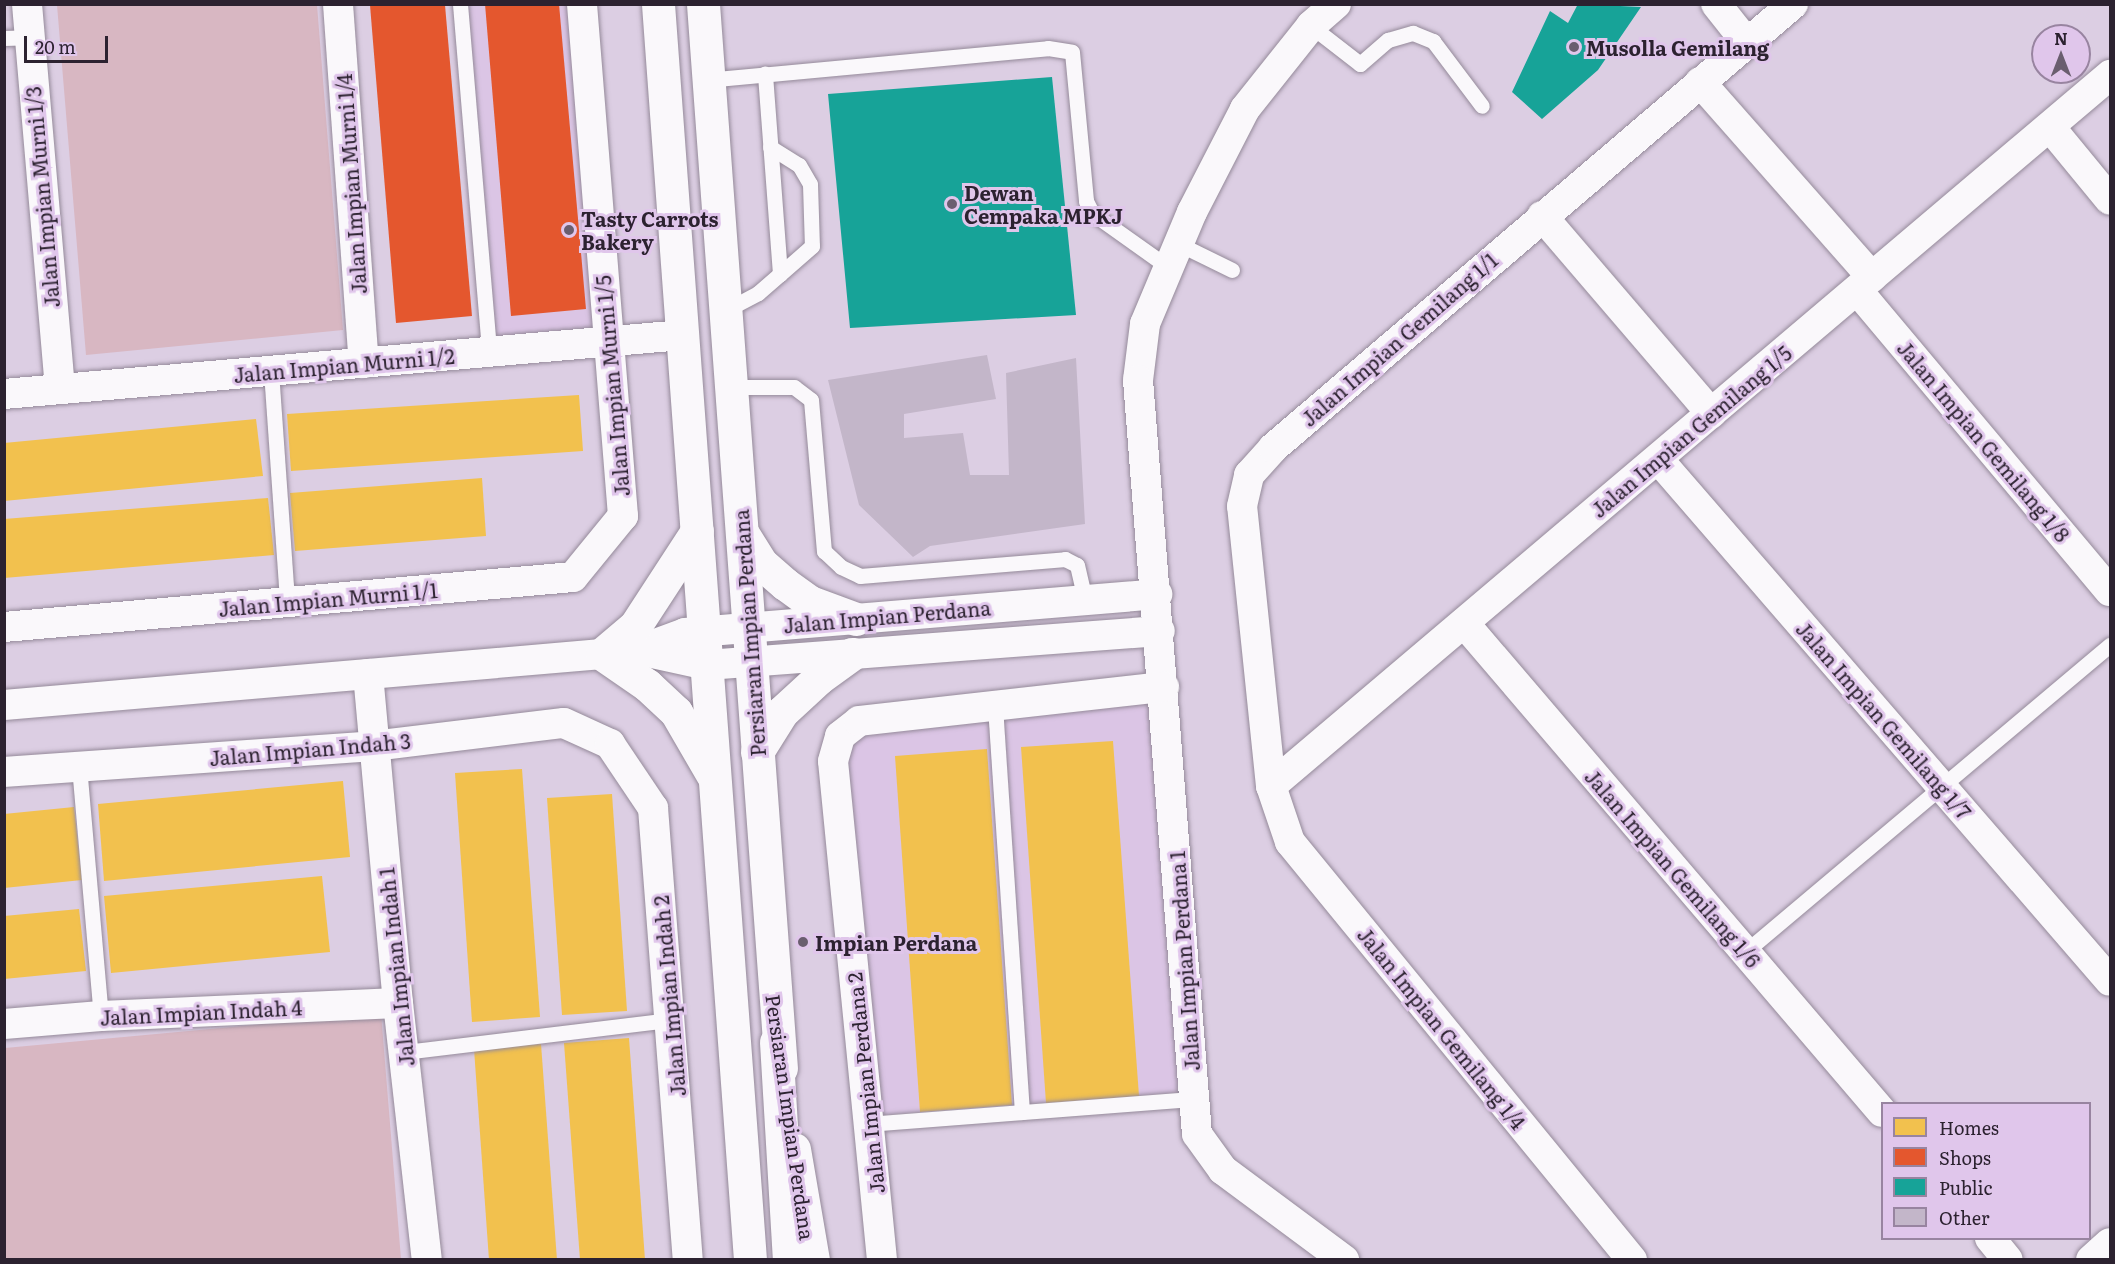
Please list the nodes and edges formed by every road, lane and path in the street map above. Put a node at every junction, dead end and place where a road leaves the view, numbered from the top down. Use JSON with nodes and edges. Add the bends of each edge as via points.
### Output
{"nodes":[{"id":1,"x":27,"y":4,"type":"edge"},
{"id":2,"x":338,"y":4,"type":"edge"},
{"id":3,"x":460,"y":4,"type":"edge"},
{"id":4,"x":582,"y":4,"type":"edge"},
{"id":5,"x":658,"y":4,"type":"edge"},
{"id":6,"x":703,"y":4,"type":"edge"},
{"id":7,"x":1336,"y":4,"type":"edge"},
{"id":8,"x":1716,"y":4,"type":"edge"},
{"id":9,"x":1793,"y":4,"type":"edge"},
{"id":10,"x":1311,"y":27,"type":"junction"},
{"id":11,"x":16,"y":38,"type":"edge"},
{"id":12,"x":1748,"y":43,"type":"junction"},
{"id":13,"x":765,"y":74,"type":"junction"},
{"id":14,"x":2110,"y":75,"type":"edge"},
{"id":15,"x":706,"y":80,"type":"junction"},
{"id":16,"x":1700,"y":82,"type":"junction"},
{"id":17,"x":1482,"y":106,"type":"dead end"},
{"id":18,"x":2050,"y":127,"type":"junction"},
{"id":19,"x":770,"y":147,"type":"junction"},
{"id":20,"x":2110,"y":200,"type":"edge"},
{"id":21,"x":1542,"y":216,"type":"junction"},
{"id":22,"x":1174,"y":256,"type":"junction"},
{"id":23,"x":1232,"y":270,"type":"dead end"},
{"id":24,"x":780,"y":274,"type":"junction"},
{"id":25,"x":1865,"y":283,"type":"junction"},
{"id":26,"x":728,"y":309,"type":"junction"},
{"id":27,"x":682,"y":335,"type":"junction"},
{"id":28,"x":608,"y":342,"type":"junction"},
{"id":29,"x":489,"y":352,"type":"junction"},
{"id":30,"x":364,"y":363,"type":"junction"},
{"id":31,"x":271,"y":371,"type":"junction"},
{"id":32,"x":733,"y":387,"type":"junction"},
{"id":33,"x":60,"y":389,"type":"junction"},
{"id":34,"x":4,"y":394,"type":"edge"},
{"id":35,"x":1711,"y":413,"type":"junction"},
{"id":36,"x":1658,"y":459,"type":"junction"},
{"id":37,"x":623,"y":516,"type":"joint"},
{"id":38,"x":697,"y":531,"type":"junction"},
{"id":39,"x":742,"y":533,"type":"junction"},
{"id":40,"x":2110,"y":591,"type":"edge"},
{"id":41,"x":1157,"y":594,"type":"junction"},
{"id":42,"x":1085,"y":600,"type":"junction"},
{"id":43,"x":287,"y":602,"type":"junction"},
{"id":44,"x":856,"y":619,"type":"junction"},
{"id":45,"x":1464,"y":623,"type":"junction"},
{"id":46,"x":4,"y":627,"type":"edge"},
{"id":47,"x":748,"y":628,"type":"junction"},
{"id":48,"x":704,"y":631,"type":"junction"},
{"id":49,"x":1160,"y":631,"type":"junction"},
{"id":50,"x":2110,"y":645,"type":"edge"},
{"id":51,"x":639,"y":650,"type":"junction"},
{"id":52,"x":602,"y":654,"type":"junction"},
{"id":53,"x":852,"y":654,"type":"junction"},
{"id":54,"x":751,"y":663,"type":"junction"},
{"id":55,"x":707,"y":665,"type":"junction"},
{"id":56,"x":368,"y":674,"type":"junction"},
{"id":57,"x":1164,"y":687,"type":"junction"},
{"id":58,"x":4,"y":705,"type":"edge"},
{"id":59,"x":995,"y":706,"type":"junction"},
{"id":60,"x":610,"y":744,"type":"joint"},
{"id":61,"x":373,"y":746,"type":"junction"},
{"id":62,"x":757,"y":752,"type":"junction"},
{"id":63,"x":79,"y":766,"type":"junction"},
{"id":64,"x":4,"y":772,"type":"edge"},
{"id":65,"x":715,"y":778,"type":"junction"},
{"id":66,"x":1271,"y":786,"type":"junction"},
{"id":67,"x":1942,"y":786,"type":"junction"},
{"id":68,"x":1745,"y":952,"type":"junction"},
{"id":69,"x":2110,"y":981,"type":"edge"},
{"id":70,"x":398,"y":1003,"type":"junction"},
{"id":71,"x":101,"y":1016,"type":"junction"},
{"id":72,"x":671,"y":1020,"type":"junction"},
{"id":73,"x":4,"y":1024,"type":"edge"},
{"id":74,"x":776,"y":1042,"type":"junction"},
{"id":75,"x":405,"y":1052,"type":"junction"},
{"id":76,"x":1194,"y":1099,"type":"junction"},
{"id":77,"x":1881,"y":1111,"type":"edge"},
{"id":78,"x":1022,"y":1112,"type":"junction"},
{"id":79,"x":868,"y":1124,"type":"junction"},
{"id":80,"x":1991,"y":1240,"type":"edge"},
{"id":81,"x":2110,"y":1243,"type":"edge"},
{"id":82,"x":427,"y":1260,"type":"edge"},
{"id":83,"x":688,"y":1260,"type":"edge"},
{"id":84,"x":750,"y":1260,"type":"edge"},
{"id":85,"x":789,"y":1260,"type":"edge"},
{"id":86,"x":813,"y":1260,"type":"edge"},
{"id":87,"x":882,"y":1260,"type":"edge"},
{"id":88,"x":1344,"y":1260,"type":"edge"},
{"id":89,"x":1632,"y":1260,"type":"edge"},
{"id":90,"x":2008,"y":1260,"type":"edge"},
{"id":91,"x":2091,"y":1260,"type":"edge"}],
"edges":[{"from":1,"to":11,"type":"street","name":"Jalan Impian Murni 1/3"},
{"from":2,"to":30,"type":"street","name":"Jalan Impian Murni 1/4"},
{"from":3,"to":29,"type":"lane"},
{"from":4,"to":28,"type":"street","name":"Jalan Impian Murni 1/5"},
{"from":5,"to":27,"type":"main road"},
{"from":6,"to":15,"type":"main road","name":"Persiaran Impian Perdana"},
{"from":7,"to":10,"type":"street","name":"Jalan Impian Perdana 1"},
{"from":8,"to":12,"type":"street"},
{"from":9,"to":12,"type":"street","name":"Jalan Impian Gemilang 1/1"},
{"from":10,"to":17,"type":"lane","via":[[1360,64],[1388,40],[1413,33],[1433,41]]},
{"from":10,"to":22,"type":"street","name":"Jalan Impian Perdana 1","via":[[1245,108]]},
{"from":11,"to":33,"type":"street","name":"Jalan Impian Murni 1/3"},
{"from":12,"to":16,"type":"street","name":"Jalan Impian Gemilang 1/1"},
{"from":13,"to":15,"type":"lane"},
{"from":13,"to":19,"type":"lane"},
{"from":13,"to":22,"type":"lane","via":[[1048,48],[1072,52],[1086,201],[1092,213]]},
{"from":14,"to":18,"type":"street","name":"Jalan Impian Gemilang 1/5"},
{"from":15,"to":26,"type":"main road","name":"Persiaran Impian Perdana"},
{"from":16,"to":21,"type":"street","name":"Jalan Impian Gemilang 1/1"},
{"from":16,"to":25,"type":"street","name":"Jalan Impian Gemilang 1/8"},
{"from":18,"to":20,"type":"street"},
{"from":18,"to":25,"type":"street","name":"Jalan Impian Gemilang 1/5"},
{"from":19,"to":24,"type":"lane"},
{"from":19,"to":24,"type":"lane","via":[[799,165],[810,184],[812,246]]},
{"from":21,"to":35,"type":"street"},
{"from":21,"to":66,"type":"street","name":"Jalan Impian Gemilang 1/1","via":[[1273,448],[1249,475],[1242,506]]},
{"from":22,"to":23,"type":"lane"},
{"from":22,"to":41,"type":"street","name":"Jalan Impian Perdana 1","via":[[1145,324],[1138,381]]},
{"from":24,"to":26,"type":"lane","via":[[758,293]]},
{"from":25,"to":35,"type":"street","name":"Jalan Impian Gemilang 1/5"},
{"from":25,"to":40,"type":"street","name":"Jalan Impian Gemilang 1/8"},
{"from":26,"to":32,"type":"main road","name":"Persiaran Impian Perdana"},
{"from":27,"to":28,"type":"street","name":"Jalan Impian Murni 1/2"},
{"from":27,"to":38,"type":"main road"},
{"from":28,"to":29,"type":"street","name":"Jalan Impian Murni 1/2"},
{"from":28,"to":37,"type":"street","name":"Jalan Impian Murni 1/5"},
{"from":29,"to":30,"type":"street","name":"Jalan Impian Murni 1/2"},
{"from":30,"to":31,"type":"street","name":"Jalan Impian Murni 1/2"},
{"from":31,"to":33,"type":"street","name":"Jalan Impian Murni 1/2"},
{"from":31,"to":43,"type":"lane"},
{"from":32,"to":39,"type":"main road","name":"Persiaran Impian Perdana"},
{"from":32,"to":42,"type":"lane","via":[[794,387],[811,400],[824,551],[841,567],[860,576],[1065,559],[1077,565]]},
{"from":33,"to":34,"type":"street","name":"Jalan Impian Murni 1/2"},
{"from":35,"to":36,"type":"street","name":"Jalan Impian Gemilang 1/5"},
{"from":36,"to":45,"type":"street","name":"Jalan Impian Gemilang 1/5"},
{"from":36,"to":67,"type":"street","name":"Jalan Impian Gemilang 1/7"},
{"from":37,"to":43,"type":"street","name":"Jalan Impian Murni 1/1","via":[[573,578]]},
{"from":38,"to":48,"type":"main road"},
{"from":38,"to":52,"type":"main road","via":[[635,626]]},
{"from":39,"to":44,"type":"main road","via":[[762,564],[785,584],[810,602]]},
{"from":39,"to":47,"type":"main road","name":"Persiaran Impian Perdana"},
{"from":41,"to":42,"type":"street","name":"Jalan Impian Perdana"},
{"from":41,"to":49,"type":"street","name":"Jalan Impian Perdana 1"},
{"from":42,"to":44,"type":"street","name":"Jalan Impian Perdana"},
{"from":43,"to":46,"type":"street","name":"Jalan Impian Murni 1/1"},
{"from":44,"to":47,"type":"street","name":"Jalan Impian Perdana"},
{"from":45,"to":66,"type":"street","name":"Jalan Impian Gemilang 1/5"},
{"from":45,"to":68,"type":"street","name":"Jalan Impian Gemilang 1/6"},
{"from":47,"to":48,"type":"street","name":"Jalan Impian Perdana"},
{"from":47,"to":54,"type":"main road","name":"Persiaran Impian Perdana"},
{"from":48,"to":51,"type":"street","name":"Jalan Impian Perdana","via":[[685,633]]},
{"from":48,"to":55,"type":"main road"},
{"from":49,"to":53,"type":"street","name":"Jalan Impian Perdana"},
{"from":49,"to":57,"type":"street","name":"Jalan Impian Perdana 1"},
{"from":50,"to":67,"type":"lane"},
{"from":51,"to":52,"type":"street"},
{"from":51,"to":55,"type":"street","name":"Jalan Impian Perdana"},
{"from":52,"to":56,"type":"street"},
{"from":52,"to":65,"type":"main road","via":[[647,685],[676,712]]},
{"from":53,"to":54,"type":"street","name":"Jalan Impian Perdana"},
{"from":53,"to":62,"type":"main road","via":[[782,712]]},
{"from":54,"to":55,"type":"street","name":"Jalan Impian Perdana"},
{"from":54,"to":62,"type":"main road","name":"Persiaran Impian Perdana"},
{"from":55,"to":65,"type":"main road"},
{"from":56,"to":58,"type":"street"},
{"from":56,"to":61,"type":"street","name":"Jalan Impian Indah 1"},
{"from":57,"to":59,"type":"street","name":"Jalan Impian Perdana 2"},
{"from":57,"to":76,"type":"street","name":"Jalan Impian Perdana 1"},
{"from":59,"to":78,"type":"lane"},
{"from":59,"to":79,"type":"street","name":"Jalan Impian Perdana 2","via":[[859,721],[840,736],[834,761]]},
{"from":60,"to":61,"type":"street","name":"Jalan Impian Indah 3","via":[[564,723]]},
{"from":60,"to":72,"type":"street","name":"Jalan Impian Indah 2","via":[[653,808]]},
{"from":61,"to":63,"type":"street","name":"Jalan Impian Indah 3"},
{"from":61,"to":70,"type":"street","name":"Jalan Impian Indah 1"},
{"from":62,"to":74,"type":"main road","name":"Persiaran Impian Perdana"},
{"from":63,"to":64,"type":"street","name":"Jalan Impian Indah 3"},
{"from":63,"to":71,"type":"lane"},
{"from":65,"to":84,"type":"main road"},
{"from":66,"to":89,"type":"street","name":"Jalan Impian Gemilang 1/4","via":[[1290,842]]},
{"from":67,"to":68,"type":"lane"},
{"from":67,"to":69,"type":"street","name":"Jalan Impian Gemilang 1/7"},
{"from":68,"to":77,"type":"street","name":"Jalan Impian Gemilang 1/6"},
{"from":70,"to":71,"type":"street","name":"Jalan Impian Indah 4"},
{"from":70,"to":75,"type":"street","name":"Jalan Impian Indah 1"},
{"from":71,"to":73,"type":"street","name":"Jalan Impian Indah 4"},
{"from":72,"to":75,"type":"lane"},
{"from":72,"to":83,"type":"street","name":"Jalan Impian Indah 2"},
{"from":74,"to":85,"type":"main road"},
{"from":74,"to":86,"type":"main road","name":"Persiaran Impian Perdana"},
{"from":75,"to":82,"type":"street","name":"Jalan Impian Indah 1"},
{"from":76,"to":78,"type":"lane"},
{"from":76,"to":88,"type":"street","name":"Jalan Impian Perdana 1","via":[[1197,1134],[1223,1170]]},
{"from":78,"to":79,"type":"lane"},
{"from":79,"to":87,"type":"street","name":"Jalan Impian Perdana 2"},
{"from":80,"to":90,"type":"street"},
{"from":81,"to":91,"type":"street"}]}
